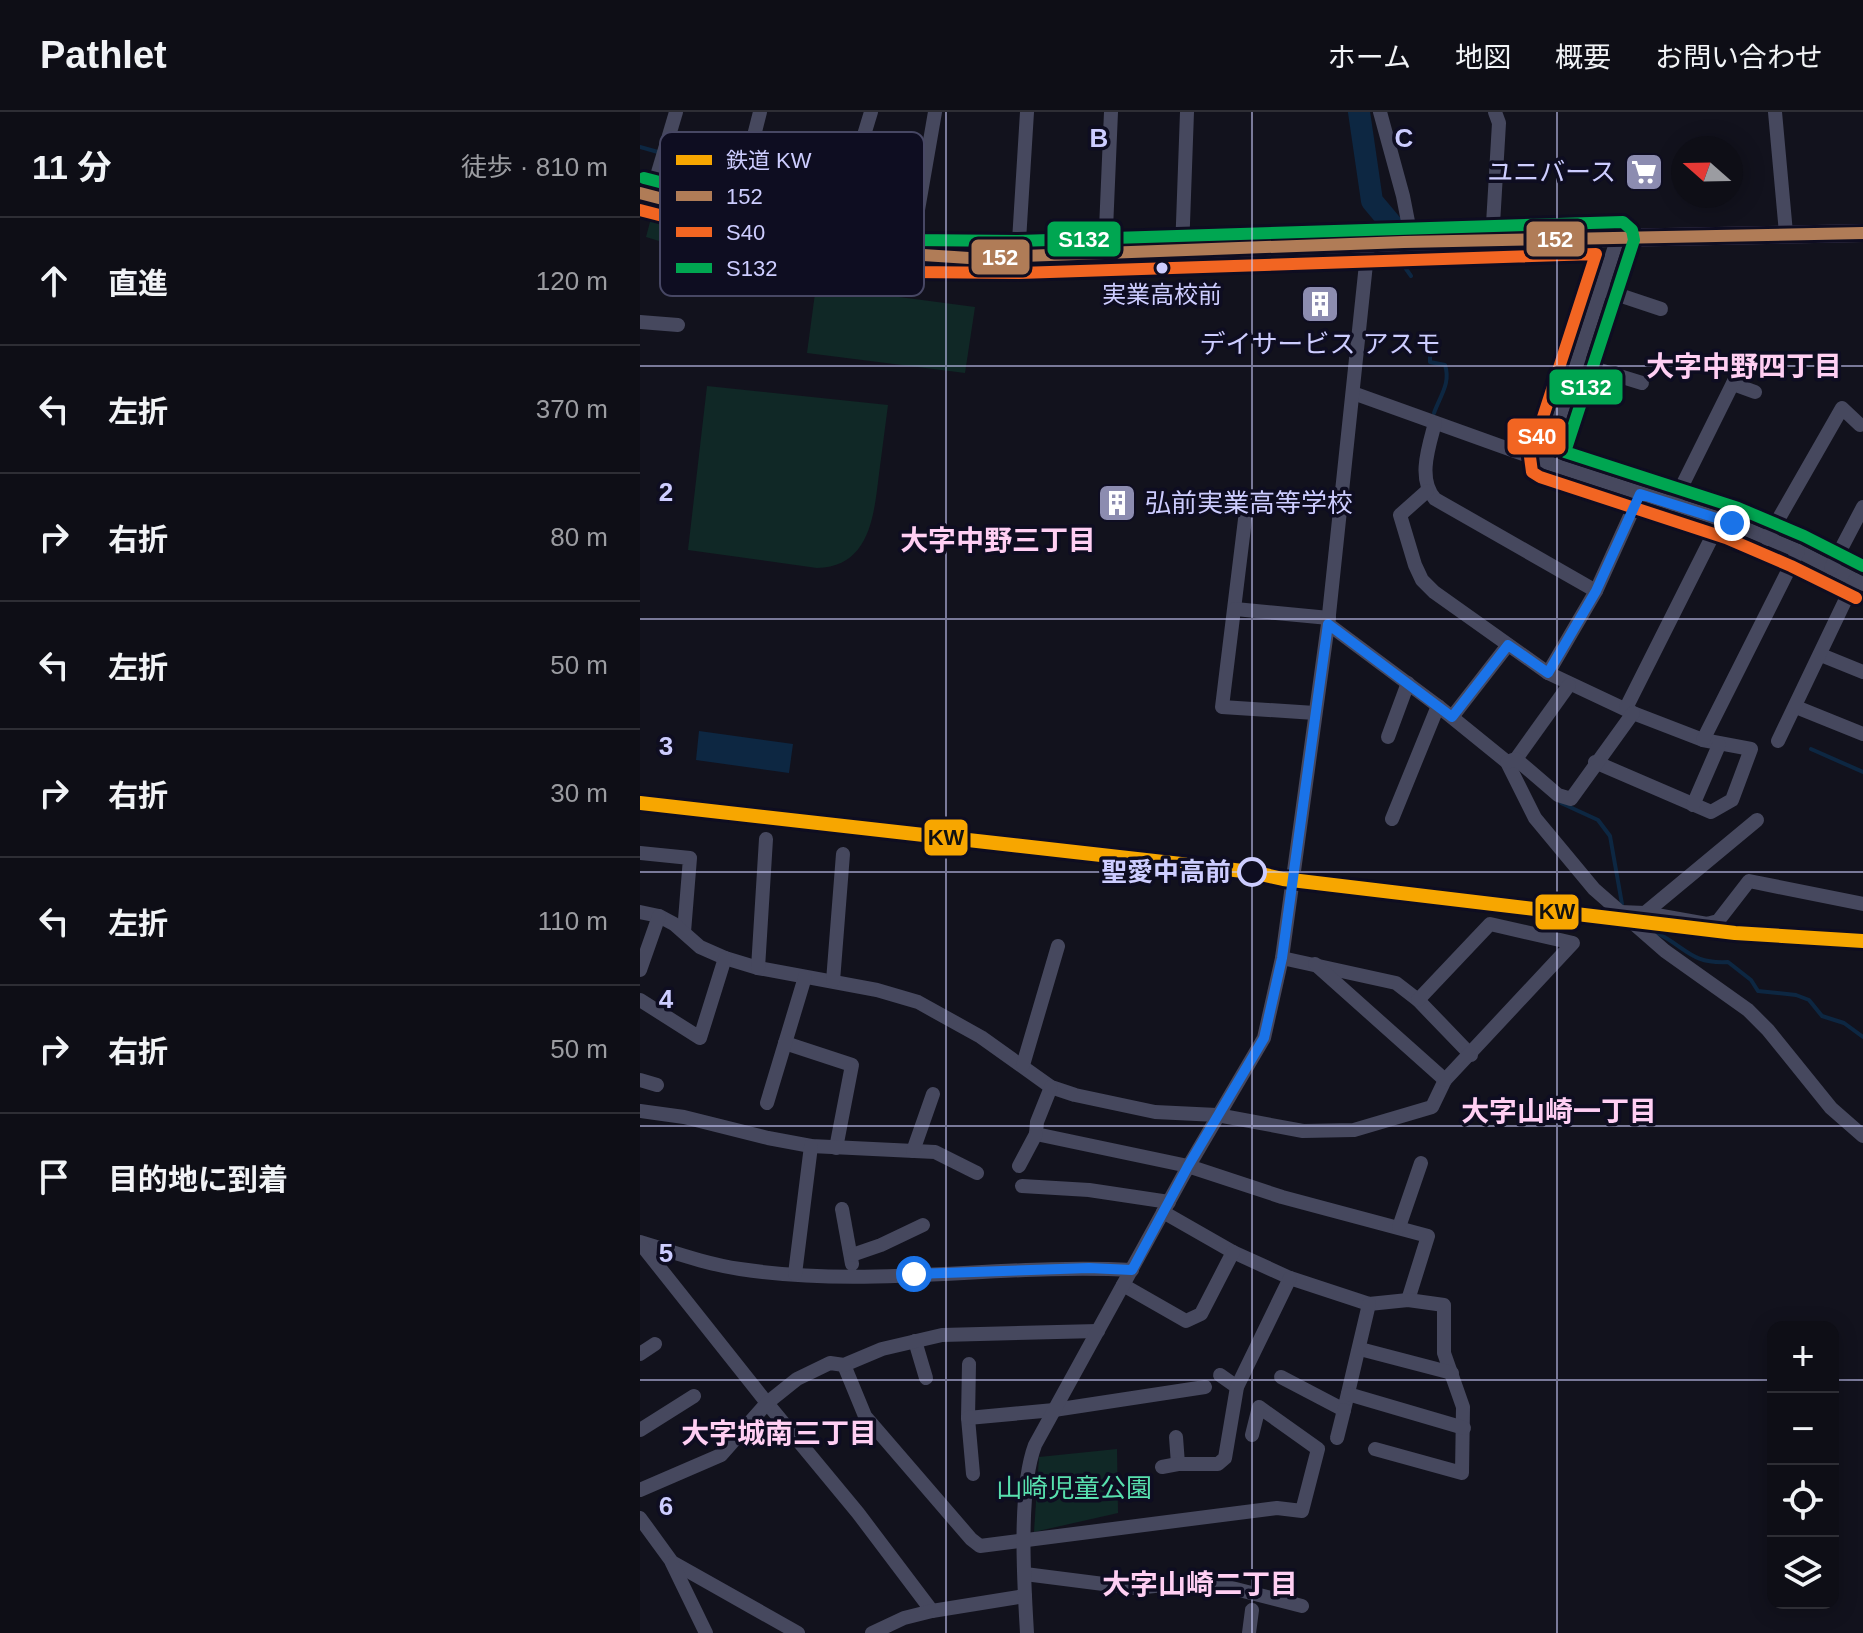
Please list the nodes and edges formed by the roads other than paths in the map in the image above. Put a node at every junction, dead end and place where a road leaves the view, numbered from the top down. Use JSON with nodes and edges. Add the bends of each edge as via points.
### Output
{"nodes":[{"id":1,"x":676,"y":112,"type":"edge"},
{"id":2,"x":760,"y":112,"type":"edge"},
{"id":3,"x":871,"y":112,"type":"edge"},
{"id":4,"x":935,"y":112,"type":"edge"},
{"id":5,"x":1027,"y":112,"type":"edge"},
{"id":6,"x":1111,"y":112,"type":"edge"},
{"id":7,"x":1187,"y":112,"type":"edge"},
{"id":8,"x":1381,"y":112,"type":"edge"},
{"id":9,"x":1495,"y":112,"type":"edge"},
{"id":10,"x":1775,"y":112,"type":"edge"},
{"id":11,"x":668,"y":132,"type":"edge"},
{"id":12,"x":755,"y":132,"type":"edge"},
{"id":13,"x":865,"y":132,"type":"edge"},
{"id":14,"x":660,"y":154,"type":"edge"},
{"id":15,"x":924,"y":175,"type":"edge"},
{"id":16,"x":645,"y":194,"type":"edge"},
{"id":17,"x":1786,"y":233,"type":"junction"},
{"id":18,"x":1863,"y":233,"type":"edge"},
{"id":19,"x":1618,"y":237,"type":"junction"},
{"id":20,"x":1492,"y":241,"type":"junction"},
{"id":21,"x":1401,"y":243,"type":"junction"},
{"id":22,"x":1368,"y":245,"type":"junction"},
{"id":23,"x":1182,"y":251,"type":"junction"},
{"id":24,"x":1105,"y":253,"type":"junction"},
{"id":25,"x":924,"y":256,"type":"edge"},
{"id":26,"x":1018,"y":257,"type":"junction"},
{"id":27,"x":1601,"y":289,"type":"junction"},
{"id":28,"x":1661,"y":309,"type":"dead end"},
{"id":29,"x":640,"y":322,"type":"edge"},
{"id":30,"x":678,"y":325,"type":"dead end"},
{"id":31,"x":1577,"y":363,"type":"junction"},
{"id":32,"x":1743,"y":363,"type":"dead end"},
{"id":33,"x":1642,"y":383,"type":"dead end"},
{"id":34,"x":1733,"y":384,"type":"junction"},
{"id":35,"x":1755,"y":392,"type":"dead end"},
{"id":36,"x":1353,"y":393,"type":"junction"},
{"id":37,"x":1435,"y":423,"type":"junction"},
{"id":38,"x":1860,"y":425,"type":"dead end"},
{"id":39,"x":1545,"y":462,"type":"junction"},
{"id":40,"x":1427,"y":491,"type":"junction"},
{"id":41,"x":1640,"y":494,"type":"junction"},
{"id":42,"x":1247,"y":503,"type":"dead end"},
{"id":43,"x":1673,"y":504,"type":"junction"},
{"id":44,"x":1863,"y":507,"type":"edge"},
{"id":45,"x":1721,"y":519,"type":"junction"},
{"id":46,"x":1767,"y":539,"type":"junction"},
{"id":47,"x":1798,"y":551,"type":"junction"},
{"id":48,"x":1831,"y":568,"type":"junction"},
{"id":49,"x":1859,"y":582,"type":"edge"},
{"id":50,"x":1596,"y":591,"type":"junction"},
{"id":51,"x":1235,"y":609,"type":"junction"},
{"id":52,"x":1328,"y":621,"type":"junction"},
{"id":53,"x":1508,"y":645,"type":"junction"},
{"id":54,"x":1821,"y":655,"type":"junction"},
{"id":55,"x":1863,"y":672,"type":"edge"},
{"id":56,"x":1548,"y":673,"type":"junction"},
{"id":57,"x":1408,"y":683,"type":"junction"},
{"id":58,"x":1569,"y":685,"type":"junction"},
{"id":59,"x":1438,"y":706,"type":"junction"},
{"id":60,"x":1796,"y":707,"type":"junction"},
{"id":61,"x":1630,"y":711,"type":"junction"},
{"id":62,"x":1315,"y":713,"type":"junction"},
{"id":63,"x":1452,"y":717,"type":"junction"},
{"id":64,"x":1863,"y":734,"type":"edge"},
{"id":65,"x":1388,"y":737,"type":"dead end"},
{"id":66,"x":1703,"y":740,"type":"junction"},
{"id":67,"x":1778,"y":741,"type":"dead end"},
{"id":68,"x":1719,"y":745,"type":"junction"},
{"id":69,"x":1511,"y":761,"type":"junction"},
{"id":70,"x":1595,"y":762,"type":"junction"},
{"id":71,"x":1693,"y":805,"type":"junction"},
{"id":72,"x":1392,"y":819,"type":"dead end"},
{"id":73,"x":1757,"y":820,"type":"dead end"},
{"id":74,"x":766,"y":839,"type":"dead end"},
{"id":75,"x":640,"y":853,"type":"edge"},
{"id":76,"x":843,"y":854,"type":"dead end"},
{"id":77,"x":1863,"y":904,"type":"edge"},
{"id":78,"x":640,"y":912,"type":"edge"},
{"id":79,"x":1620,"y":912,"type":"junction"},
{"id":80,"x":1645,"y":913,"type":"junction"},
{"id":81,"x":659,"y":916,"type":"junction"},
{"id":82,"x":684,"y":932,"type":"junction"},
{"id":83,"x":1058,"y":946,"type":"dead end"},
{"id":84,"x":725,"y":958,"type":"junction"},
{"id":85,"x":1282,"y":958,"type":"junction"},
{"id":86,"x":1315,"y":964,"type":"junction"},
{"id":87,"x":758,"y":968,"type":"junction"},
{"id":88,"x":640,"y":970,"type":"edge"},
{"id":89,"x":805,"y":977,"type":"junction"},
{"id":90,"x":833,"y":981,"type":"junction"},
{"id":91,"x":640,"y":1000,"type":"edge"},
{"id":92,"x":1418,"y":1000,"type":"junction"},
{"id":93,"x":785,"y":1043,"type":"junction"},
{"id":94,"x":1471,"y":1055,"type":"junction"},
{"id":95,"x":1023,"y":1065,"type":"junction"},
{"id":96,"x":640,"y":1080,"type":"edge"},
{"id":97,"x":1445,"y":1080,"type":"junction"},
{"id":98,"x":657,"y":1085,"type":"dead end"},
{"id":99,"x":1051,"y":1087,"type":"junction"},
{"id":100,"x":933,"y":1094,"type":"dead end"},
{"id":101,"x":767,"y":1103,"type":"dead end"},
{"id":102,"x":640,"y":1111,"type":"edge"},
{"id":103,"x":1217,"y":1115,"type":"junction"},
{"id":104,"x":1036,"y":1134,"type":"junction"},
{"id":105,"x":1863,"y":1136,"type":"edge"},
{"id":106,"x":811,"y":1146,"type":"junction"},
{"id":107,"x":836,"y":1148,"type":"junction"},
{"id":108,"x":913,"y":1151,"type":"junction"},
{"id":109,"x":1421,"y":1163,"type":"dead end"},
{"id":110,"x":1019,"y":1166,"type":"dead end"},
{"id":111,"x":1188,"y":1166,"type":"junction"},
{"id":112,"x":977,"y":1173,"type":"dead end"},
{"id":113,"x":1022,"y":1186,"type":"dead end"},
{"id":114,"x":1166,"y":1207,"type":"junction"},
{"id":115,"x":842,"y":1209,"type":"dead end"},
{"id":116,"x":923,"y":1225,"type":"dead end"},
{"id":117,"x":1399,"y":1227,"type":"junction"},
{"id":118,"x":640,"y":1243,"type":"edge"},
{"id":119,"x":1233,"y":1252,"type":"junction"},
{"id":120,"x":852,"y":1255,"type":"junction"},
{"id":121,"x":1132,"y":1270,"type":"junction"},
{"id":122,"x":795,"y":1274,"type":"junction"},
{"id":123,"x":851,"y":1276,"type":"junction"},
{"id":124,"x":1290,"y":1278,"type":"junction"},
{"id":125,"x":1123,"y":1285,"type":"junction"},
{"id":126,"x":1408,"y":1300,"type":"junction"},
{"id":127,"x":1369,"y":1304,"type":"junction"},
{"id":128,"x":1098,"y":1331,"type":"junction"},
{"id":129,"x":915,"y":1341,"type":"junction"},
{"id":130,"x":655,"y":1344,"type":"dead end"},
{"id":131,"x":1360,"y":1349,"type":"junction"},
{"id":132,"x":640,"y":1354,"type":"edge"},
{"id":133,"x":969,"y":1364,"type":"dead end"},
{"id":134,"x":844,"y":1365,"type":"junction"},
{"id":135,"x":1452,"y":1373,"type":"junction"},
{"id":136,"x":1220,"y":1375,"type":"dead end"},
{"id":137,"x":1281,"y":1377,"type":"dead end"},
{"id":138,"x":926,"y":1378,"type":"dead end"},
{"id":139,"x":1205,"y":1387,"type":"dead end"},
{"id":140,"x":1237,"y":1387,"type":"junction"},
{"id":141,"x":1348,"y":1394,"type":"junction"},
{"id":142,"x":694,"y":1396,"type":"dead end"},
{"id":143,"x":767,"y":1403,"type":"junction"},
{"id":144,"x":1054,"y":1410,"type":"junction"},
{"id":145,"x":1344,"y":1410,"type":"junction"},
{"id":146,"x":968,"y":1418,"type":"junction"},
{"id":147,"x":1464,"y":1428,"type":"junction"},
{"id":148,"x":640,"y":1430,"type":"edge"},
{"id":149,"x":1252,"y":1435,"type":"dead end"},
{"id":150,"x":1176,"y":1437,"type":"dead end"},
{"id":151,"x":1337,"y":1438,"type":"dead end"},
{"id":152,"x":1375,"y":1449,"type":"dead end"},
{"id":153,"x":1178,"y":1464,"type":"junction"},
{"id":154,"x":1162,"y":1467,"type":"dead end"},
{"id":155,"x":973,"y":1474,"type":"dead end"},
{"id":156,"x":640,"y":1490,"type":"edge"},
{"id":157,"x":640,"y":1518,"type":"edge"},
{"id":158,"x":1024,"y":1540,"type":"junction"},
{"id":159,"x":646,"y":1542,"type":"edge"},
{"id":160,"x":672,"y":1562,"type":"junction"},
{"id":161,"x":1025,"y":1574,"type":"junction"},
{"id":162,"x":1025,"y":1596,"type":"junction"},
{"id":163,"x":1302,"y":1606,"type":"dead end"},
{"id":164,"x":1252,"y":1610,"type":"dead end"},
{"id":165,"x":932,"y":1611,"type":"junction"},
{"id":166,"x":706,"y":1633,"type":"edge"},
{"id":167,"x":798,"y":1633,"type":"edge"},
{"id":168,"x":872,"y":1633,"type":"edge"},
{"id":169,"x":1027,"y":1633,"type":"edge"},
{"id":170,"x":1249,"y":1633,"type":"edge"}],
"edges":[{"from":1,"to":11,"type":"street"},
{"from":2,"to":12,"type":"street"},
{"from":3,"to":13,"type":"street"},
{"from":4,"to":15,"type":"street"},
{"from":5,"to":26,"type":"street"},
{"from":6,"to":24,"type":"street"},
{"from":7,"to":23,"type":"street"},
{"from":8,"to":21,"type":"street","via":[[1403,196]]},
{"from":9,"to":20,"type":"street","via":[[1499,123]]},
{"from":10,"to":17,"type":"street"},
{"from":14,"to":16,"type":"street"},
{"from":17,"to":18,"type":"main road"},
{"from":17,"to":19,"type":"main road"},
{"from":19,"to":20,"type":"main road"},
{"from":19,"to":27,"type":"street"},
{"from":20,"to":21,"type":"main road"},
{"from":21,"to":22,"type":"main road"},
{"from":22,"to":23,"type":"main road"},
{"from":22,"to":36,"type":"street"},
{"from":23,"to":24,"type":"main road"},
{"from":24,"to":26,"type":"main road"},
{"from":25,"to":26,"type":"main road"},
{"from":27,"to":28,"type":"street"},
{"from":27,"to":31,"type":"street"},
{"from":29,"to":30,"type":"street"},
{"from":31,"to":33,"type":"street"},
{"from":31,"to":39,"type":"street"},
{"from":32,"to":34,"type":"street"},
{"from":34,"to":35,"type":"street"},
{"from":34,"to":43,"type":"street"},
{"from":36,"to":37,"type":"street"},
{"from":36,"to":52,"type":"street"},
{"from":37,"to":39,"type":"street"},
{"from":37,"to":40,"type":"street","via":[[1426,457]]},
{"from":38,"to":46,"type":"street","via":[[1842,408]]},
{"from":39,"to":41,"type":"street"},
{"from":40,"to":50,"type":"street"},
{"from":40,"to":53,"type":"street","via":[[1400,515],[1422,580]]},
{"from":41,"to":43,"type":"street"},
{"from":41,"to":50,"type":"street"},
{"from":42,"to":51,"type":"street"},
{"from":43,"to":45,"type":"street"},
{"from":44,"to":48,"type":"street"},
{"from":45,"to":46,"type":"street"},
{"from":45,"to":61,"type":"street"},
{"from":46,"to":47,"type":"street"},
{"from":47,"to":48,"type":"street"},
{"from":47,"to":66,"type":"street"},
{"from":48,"to":49,"type":"street"},
{"from":49,"to":54,"type":"street"},
{"from":50,"to":56,"type":"street"},
{"from":51,"to":52,"type":"street"},
{"from":51,"to":62,"type":"street","via":[[1222,707]]},
{"from":52,"to":57,"type":"street"},
{"from":52,"to":62,"type":"street"},
{"from":53,"to":56,"type":"street"},
{"from":53,"to":63,"type":"street"},
{"from":54,"to":55,"type":"street"},
{"from":54,"to":60,"type":"street"},
{"from":56,"to":58,"type":"street"},
{"from":57,"to":59,"type":"street"},
{"from":57,"to":65,"type":"street"},
{"from":58,"to":61,"type":"street"},
{"from":58,"to":69,"type":"street"},
{"from":59,"to":63,"type":"street"},
{"from":59,"to":72,"type":"street"},
{"from":60,"to":64,"type":"street"},
{"from":60,"to":67,"type":"street"},
{"from":61,"to":66,"type":"street"},
{"from":61,"to":70,"type":"street"},
{"from":62,"to":85,"type":"street"},
{"from":63,"to":69,"type":"street"},
{"from":66,"to":68,"type":"street"},
{"from":68,"to":71,"type":"street"},
{"from":68,"to":71,"type":"street","via":[[1751,749],[1732,800],[1711,812]]},
{"from":69,"to":70,"type":"street","via":[[1571,799]]},
{"from":69,"to":79,"type":"street","via":[[1535,818]]},
{"from":70,"to":71,"type":"street"},
{"from":73,"to":80,"type":"street"},
{"from":74,"to":87,"type":"street"},
{"from":75,"to":82,"type":"street","via":[[690,858]]},
{"from":76,"to":90,"type":"street"},
{"from":77,"to":80,"type":"street","via":[[1749,881],[1718,921],[1707,924]]},
{"from":78,"to":81,"type":"street"},
{"from":79,"to":80,"type":"street"},
{"from":79,"to":105,"type":"street","via":[[1748,1010],[1831,1108]]},
{"from":81,"to":82,"type":"street"},
{"from":81,"to":88,"type":"street"},
{"from":82,"to":84,"type":"street","via":[[700,947]]},
{"from":83,"to":95,"type":"street"},
{"from":84,"to":87,"type":"street"},
{"from":84,"to":91,"type":"street","via":[[700,1038]]},
{"from":85,"to":86,"type":"street"},
{"from":85,"to":103,"type":"street","via":[[1264,1038]]},
{"from":86,"to":92,"type":"street","via":[[1396,983]]},
{"from":86,"to":97,"type":"street"},
{"from":87,"to":89,"type":"street"},
{"from":89,"to":90,"type":"street"},
{"from":89,"to":93,"type":"street"},
{"from":90,"to":95,"type":"street","via":[[918,1002]]},
{"from":92,"to":94,"type":"street"},
{"from":92,"to":94,"type":"street","via":[[1490,924],[1573,943]]},
{"from":93,"to":101,"type":"street"},
{"from":93,"to":107,"type":"street","via":[[852,1065]]},
{"from":94,"to":97,"type":"street"},
{"from":95,"to":99,"type":"street"},
{"from":96,"to":98,"type":"street"},
{"from":97,"to":103,"type":"street","via":[[1432,1107],[1354,1130],[1303,1131]]},
{"from":99,"to":103,"type":"street","via":[[1155,1112]]},
{"from":99,"to":104,"type":"street"},
{"from":100,"to":108,"type":"street"},
{"from":102,"to":106,"type":"street"},
{"from":103,"to":111,"type":"street"},
{"from":104,"to":110,"type":"street"},
{"from":104,"to":111,"type":"street"},
{"from":106,"to":107,"type":"street"},
{"from":106,"to":122,"type":"street"},
{"from":107,"to":108,"type":"street"},
{"from":108,"to":112,"type":"street","via":[[935,1152]]},
{"from":109,"to":117,"type":"street"},
{"from":111,"to":114,"type":"street"},
{"from":111,"to":117,"type":"street"},
{"from":113,"to":114,"type":"street","via":[[1089,1190]]},
{"from":114,"to":119,"type":"street"},
{"from":114,"to":121,"type":"street"},
{"from":115,"to":120,"type":"street"},
{"from":116,"to":120,"type":"street"},
{"from":117,"to":126,"type":"street","via":[[1428,1236]]},
{"from":118,"to":122,"type":"street","via":[[727,1267]]},
{"from":118,"to":143,"type":"street"},
{"from":119,"to":124,"type":"street"},
{"from":119,"to":125,"type":"street","via":[[1201,1314],[1186,1321]]},
{"from":120,"to":123,"type":"street"},
{"from":121,"to":123,"type":"street"},
{"from":121,"to":125,"type":"street"},
{"from":122,"to":123,"type":"street"},
{"from":124,"to":127,"type":"street"},
{"from":124,"to":140,"type":"street"},
{"from":125,"to":128,"type":"street"},
{"from":126,"to":127,"type":"street"},
{"from":126,"to":135,"type":"street","via":[[1444,1305],[1444,1353]]},
{"from":127,"to":131,"type":"street"},
{"from":128,"to":129,"type":"street","via":[[942,1335]]},
{"from":128,"to":144,"type":"street"},
{"from":129,"to":134,"type":"street"},
{"from":129,"to":138,"type":"street"},
{"from":130,"to":132,"type":"street"},
{"from":131,"to":135,"type":"street"},
{"from":131,"to":141,"type":"street"},
{"from":133,"to":146,"type":"street"},
{"from":134,"to":143,"type":"street","via":[[830,1363],[797,1379]]},
{"from":134,"to":158,"type":"street","via":[[865,1416],[971,1539],[980,1546]]},
{"from":135,"to":147,"type":"street"},
{"from":136,"to":140,"type":"street"},
{"from":137,"to":145,"type":"street"},
{"from":139,"to":144,"type":"street"},
{"from":140,"to":153,"type":"street","via":[[1225,1458],[1218,1464]]},
{"from":141,"to":145,"type":"street"},
{"from":141,"to":147,"type":"street"},
{"from":142,"to":148,"type":"street"},
{"from":143,"to":156,"type":"street","via":[[721,1455]]},
{"from":143,"to":165,"type":"street"},
{"from":144,"to":146,"type":"street"},
{"from":144,"to":158,"type":"street","via":[[1029,1462]]},
{"from":145,"to":151,"type":"street"},
{"from":146,"to":155,"type":"street"},
{"from":147,"to":152,"type":"street","via":[[1462,1473]]},
{"from":149,"to":158,"type":"street","via":[[1259,1407],[1318,1449],[1302,1511],[1277,1508]]},
{"from":150,"to":153,"type":"street"},
{"from":153,"to":154,"type":"street"},
{"from":157,"to":159,"type":"street"},
{"from":158,"to":161,"type":"street"},
{"from":159,"to":160,"type":"street"},
{"from":160,"to":166,"type":"street"},
{"from":160,"to":167,"type":"street"},
{"from":161,"to":162,"type":"street"},
{"from":161,"to":163,"type":"street","via":[[1135,1588],[1204,1581]]},
{"from":162,"to":165,"type":"street"},
{"from":162,"to":169,"type":"street"},
{"from":164,"to":170,"type":"street"},
{"from":165,"to":168,"type":"street"}]}
